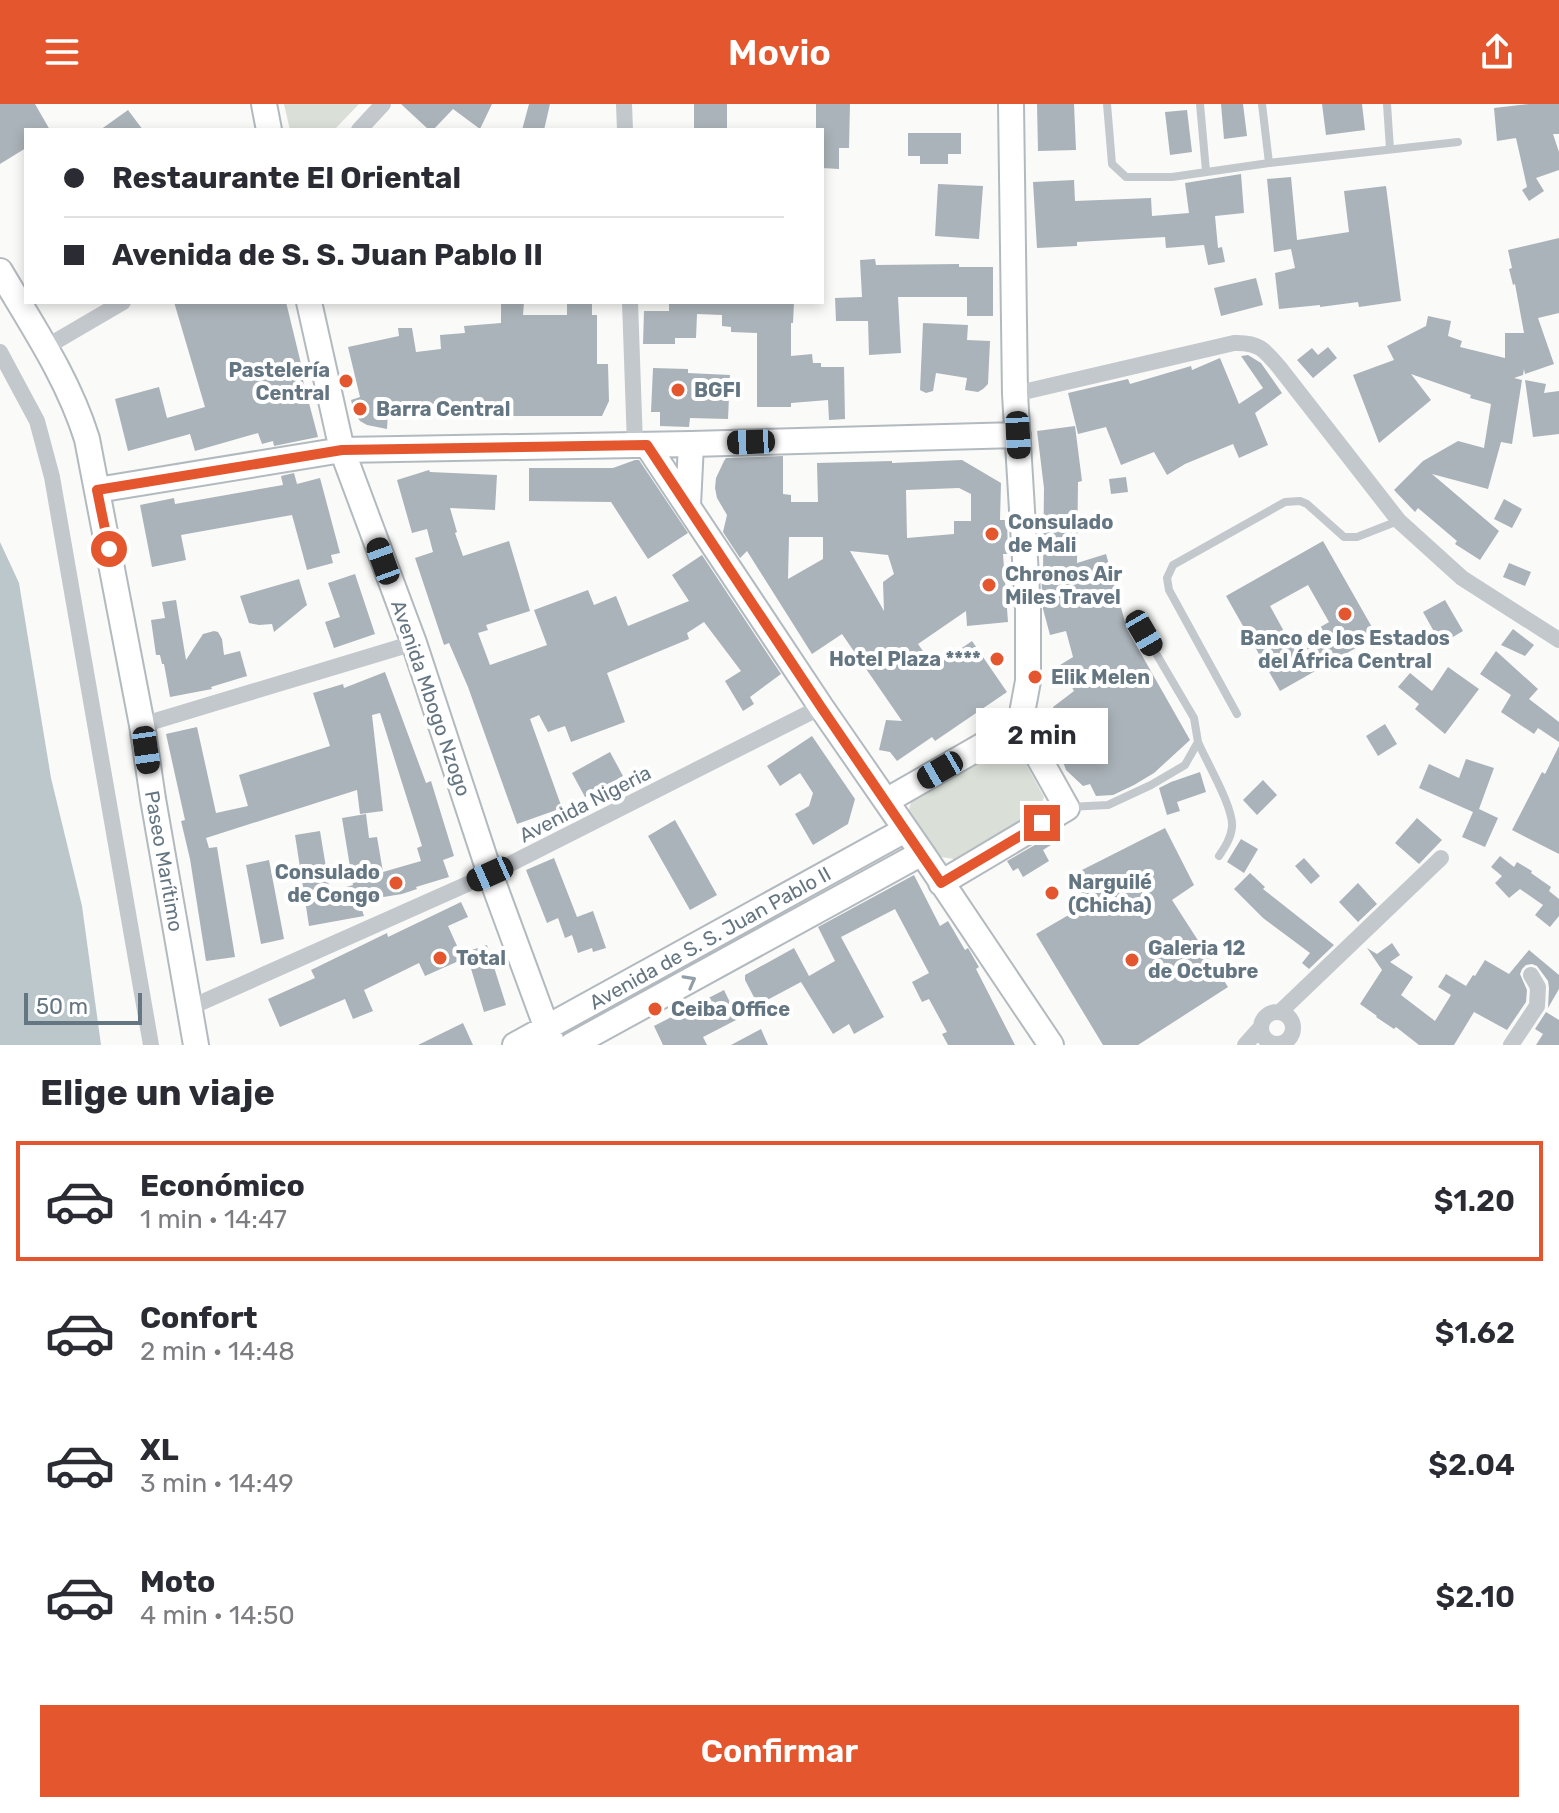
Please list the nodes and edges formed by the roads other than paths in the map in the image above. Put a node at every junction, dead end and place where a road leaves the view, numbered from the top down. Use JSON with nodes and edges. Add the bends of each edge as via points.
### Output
{"nodes":[{"id":1,"x":264,"y":104,"type":"edge"},
{"id":2,"x":383,"y":104,"type":"edge"},
{"id":3,"x":624,"y":104,"type":"edge"},
{"id":4,"x":1011,"y":104,"type":"edge"},
{"id":5,"x":1107,"y":104,"type":"edge"},
{"id":6,"x":1200,"y":104,"type":"edge"},
{"id":7,"x":1262,"y":104,"type":"edge"},
{"id":8,"x":1387,"y":104,"type":"edge"},
{"id":9,"x":269,"y":128,"type":"edge"},
{"id":10,"x":361,"y":128,"type":"edge"},
{"id":11,"x":625,"y":128,"type":"edge"},
{"id":12,"x":1458,"y":142,"type":"dead end"},
{"id":13,"x":1390,"y":149,"type":"junction"},
{"id":14,"x":1269,"y":163,"type":"junction"},
{"id":15,"x":1206,"y":171,"type":"junction"},
{"id":16,"x":0,"y":271,"type":"edge"},
{"id":17,"x":120,"y":304,"type":"edge"},
{"id":18,"x":309,"y":304,"type":"edge"},
{"id":19,"x":630,"y":304,"type":"edge"},
{"id":20,"x":46,"y":347,"type":"junction"},
{"id":21,"x":0,"y":352,"type":"edge"},
{"id":22,"x":1015,"y":394,"type":"junction"},
{"id":23,"x":1018,"y":435,"type":"junction"},
{"id":24,"x":691,"y":444,"type":"junction"},
{"id":25,"x":641,"y":445,"type":"junction"},
{"id":26,"x":342,"y":450,"type":"junction"},
{"id":27,"x":97,"y":490,"type":"junction"},
{"id":28,"x":688,"y":505,"type":"junction"},
{"id":29,"x":1399,"y":521,"type":"junction"},
{"id":30,"x":1144,"y":633,"type":"dead end"},
{"id":31,"x":1559,"y":640,"type":"edge"},
{"id":32,"x":414,"y":643,"type":"junction"},
{"id":33,"x":821,"y":707,"type":"junction"},
{"id":34,"x":1237,"y":714,"type":"dead end"},
{"id":35,"x":1020,"y":724,"type":"junction"},
{"id":36,"x":142,"y":725,"type":"junction"},
{"id":37,"x":1198,"y":742,"type":"junction"},
{"id":38,"x":886,"y":801,"type":"junction"},
{"id":39,"x":1067,"y":808,"type":"junction"},
{"id":40,"x":905,"y":830,"type":"junction"},
{"id":41,"x":922,"y":853,"type":"junction"},
{"id":42,"x":1219,"y":856,"type":"dead end"},
{"id":43,"x":1441,"y":858,"type":"dead end"},
{"id":44,"x":490,"y":874,"type":"junction"},
{"id":45,"x":941,"y":883,"type":"junction"},
{"id":46,"x":1531,"y":975,"type":"dead end"},
{"id":47,"x":189,"y":1008,"type":"junction"},
{"id":48,"x":1280,"y":1012,"type":"junction"},
{"id":49,"x":1261,"y":1027,"type":"junction"},
{"id":50,"x":1293,"y":1028,"type":"junction"},
{"id":51,"x":550,"y":1037,"type":"edge"},
{"id":52,"x":1275,"y":1044,"type":"edge"},
{"id":53,"x":151,"y":1045,"type":"edge"},
{"id":54,"x":196,"y":1045,"type":"edge"},
{"id":55,"x":515,"y":1045,"type":"edge"},
{"id":56,"x":572,"y":1045,"type":"edge"},
{"id":57,"x":1051,"y":1045,"type":"edge"},
{"id":58,"x":1245,"y":1045,"type":"edge"},
{"id":59,"x":1305,"y":1045,"type":"edge"},
{"id":60,"x":1511,"y":1045,"type":"edge"}],
"edges":[{"from":1,"to":9,"type":"street"},
{"from":2,"to":10,"type":"street"},
{"from":3,"to":11,"type":"street"},
{"from":4,"to":22,"type":"street"},
{"from":5,"to":15,"type":"lane","via":[[1112,164],[1126,177]]},
{"from":6,"to":15,"type":"lane"},
{"from":7,"to":14,"type":"lane"},
{"from":8,"to":13,"type":"lane"},
{"from":12,"to":13,"type":"lane"},
{"from":13,"to":14,"type":"lane"},
{"from":14,"to":15,"type":"lane"},
{"from":16,"to":20,"type":"street","name":"Paseo Marítimo"},
{"from":17,"to":20,"type":"street"},
{"from":18,"to":26,"type":"street","name":"Avenida Mbogo Nzogo"},
{"from":19,"to":25,"type":"street"},
{"from":20,"to":27,"type":"street","name":"Paseo Marítimo","via":[[82,423]]},
{"from":21,"to":53,"type":"street","via":[[37,421],[52,477]]},
{"from":22,"to":23,"type":"street"},
{"from":22,"to":29,"type":"street","via":[[1250,343],[1279,367]]},
{"from":23,"to":24,"type":"street"},
{"from":23,"to":35,"type":"street","via":[[1028,609],[1028,681]]},
{"from":24,"to":25,"type":"street"},
{"from":24,"to":28,"type":"street"},
{"from":25,"to":26,"type":"street"},
{"from":25,"to":28,"type":"street"},
{"from":26,"to":27,"type":"street"},
{"from":26,"to":32,"type":"street","name":"Avenida Mbogo Nzogo"},
{"from":27,"to":36,"type":"street","name":"Paseo Marítimo"},
{"from":28,"to":33,"type":"street"},
{"from":29,"to":31,"type":"street","via":[[1462,578]]},
{"from":29,"to":34,"type":"lane","via":[[1344,537],[1307,504],[1285,502],[1173,565],[1169,590]]},
{"from":30,"to":37,"type":"lane","via":[[1194,718]]},
{"from":32,"to":36,"type":"street"},
{"from":32,"to":44,"type":"street","name":"Avenida Mbogo Nzogo"},
{"from":33,"to":38,"type":"street"},
{"from":33,"to":44,"type":"street","name":"Avenida Nigeria"},
{"from":35,"to":38,"type":"street"},
{"from":35,"to":39,"type":"street"},
{"from":36,"to":47,"type":"street","name":"Paseo Marítimo"},
{"from":37,"to":39,"type":"lane","via":[[1185,765],[1151,785],[1108,805]]},
{"from":37,"to":42,"type":"lane","via":[[1233,823]]},
{"from":38,"to":40,"type":"street"},
{"from":39,"to":45,"type":"street"},
{"from":40,"to":41,"type":"street"},
{"from":40,"to":51,"type":"street","name":"Avenida de S. S. Juan Pablo II"},
{"from":41,"to":45,"type":"street"},
{"from":56,"to":41,"type":"street","name":"Avenida de S. S. Juan Pablo II","one_way":true},
{"from":43,"to":48,"type":"street"},
{"from":44,"to":47,"type":"street","name":"Avenida Nigeria"},
{"from":44,"to":51,"type":"street","name":"Avenida Mbogo Nzogo"},
{"from":45,"to":57,"type":"street"},
{"from":46,"to":60,"type":"street","via":[[1538,987],[1537,1006]]},
{"from":47,"to":54,"type":"street","name":"Paseo Marítimo"},
{"from":48,"to":49,"type":"street","via":[[1267,1015]]},
{"from":48,"to":50,"type":"street"},
{"from":49,"to":52,"type":"street"},
{"from":49,"to":58,"type":"street"},
{"from":50,"to":52,"type":"street","via":[[1286,1041]]},
{"from":50,"to":59,"type":"street"},
{"from":51,"to":55,"type":"street","name":"Avenida de S. S. Juan Pablo II"}]}
